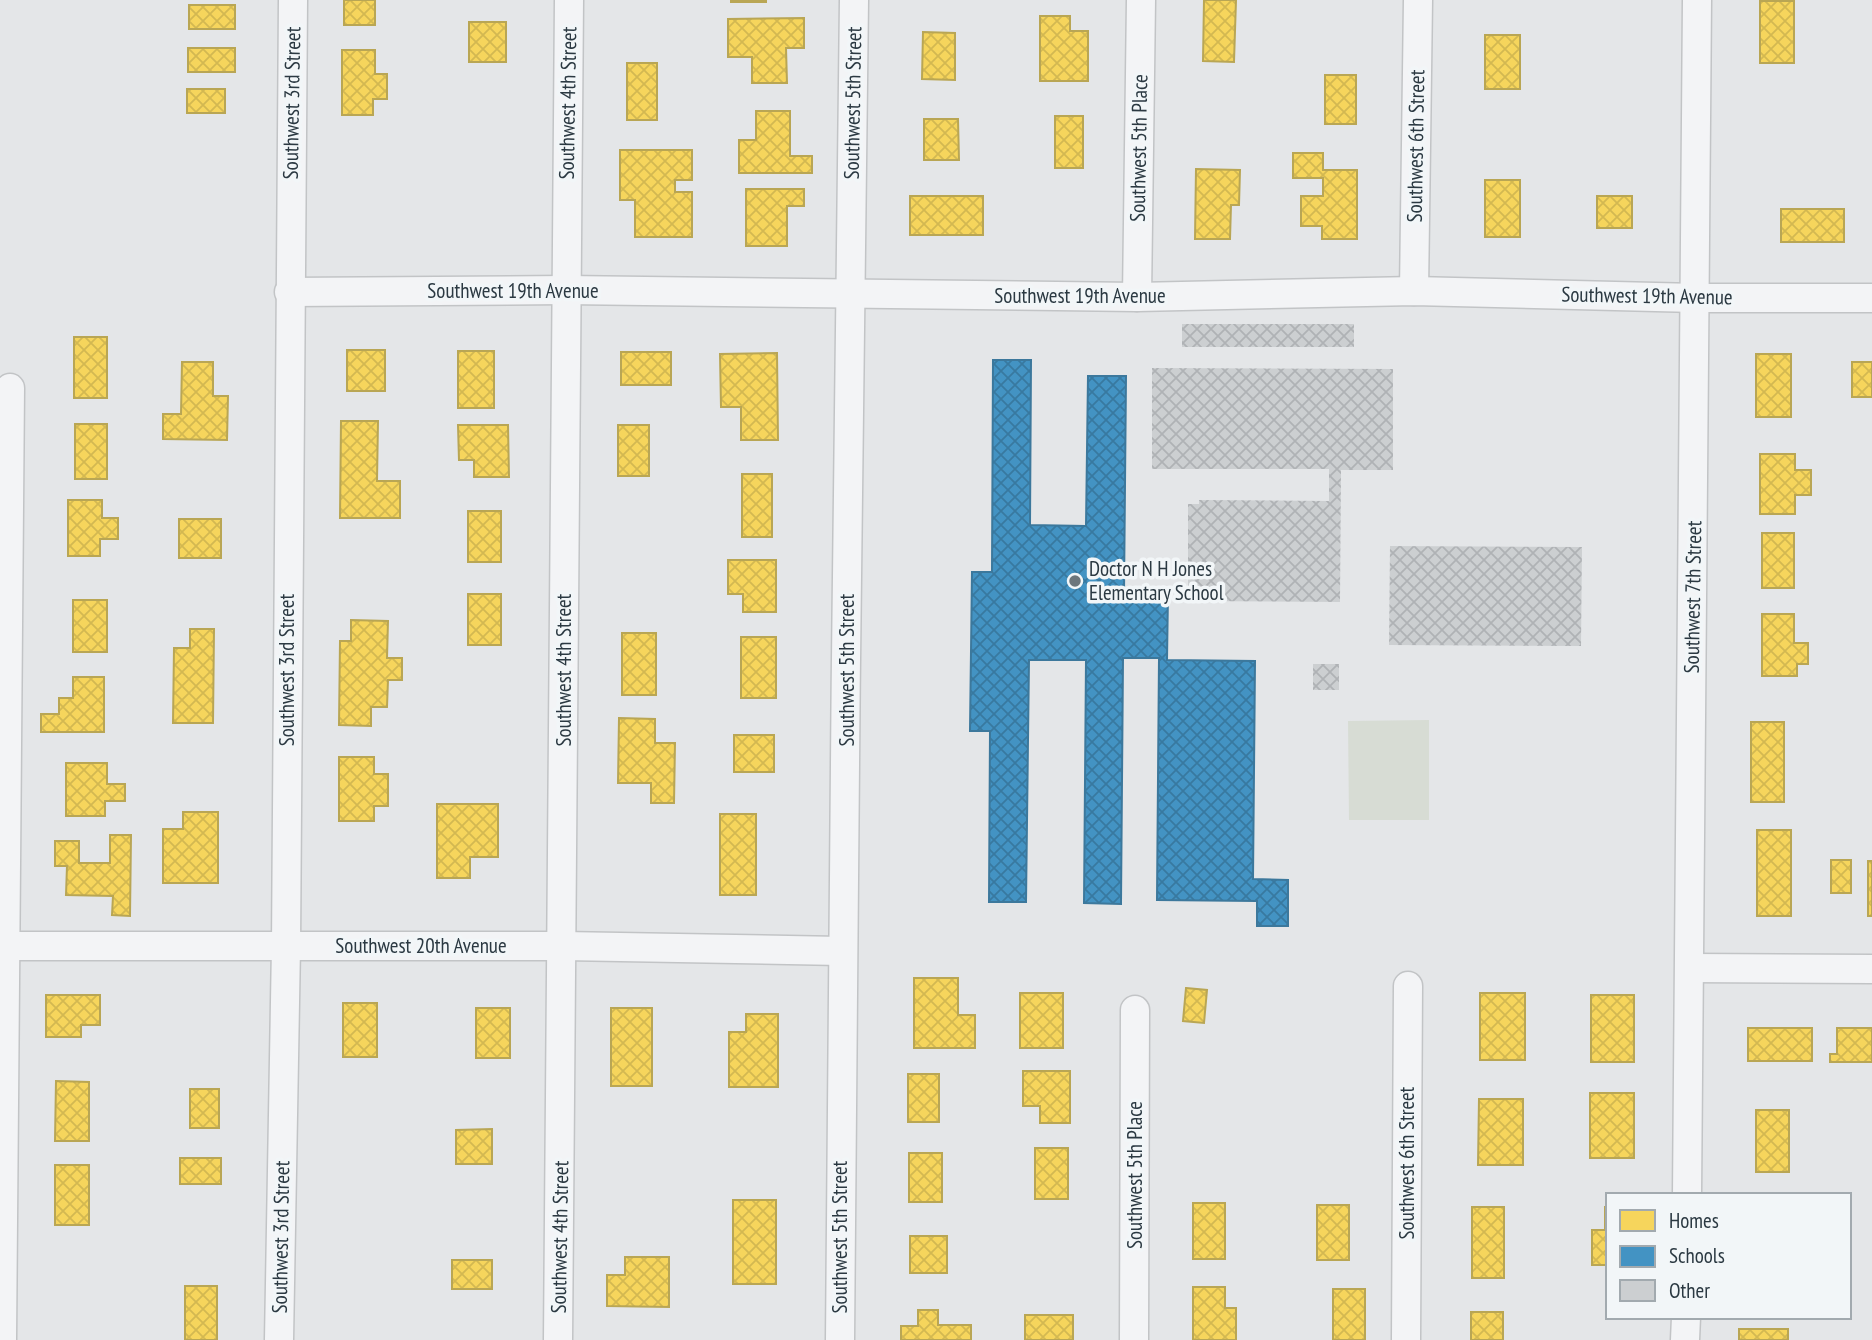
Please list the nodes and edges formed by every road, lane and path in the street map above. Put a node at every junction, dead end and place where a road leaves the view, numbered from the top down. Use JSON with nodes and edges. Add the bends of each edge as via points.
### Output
{"nodes":[{"id":1,"x":293,"y":0,"type":"edge"},
{"id":2,"x":569,"y":0,"type":"edge"},
{"id":3,"x":854,"y":0,"type":"edge"},
{"id":4,"x":1141,"y":0,"type":"edge"},
{"id":5,"x":1418,"y":0,"type":"edge"},
{"id":6,"x":1697,"y":0,"type":"edge"},
{"id":7,"x":566,"y":290,"type":"junction"},
{"id":8,"x":1414,"y":291,"type":"junction"},
{"id":9,"x":289,"y":292,"type":"junction"},
{"id":10,"x":851,"y":295,"type":"junction"},
{"id":11,"x":1137,"y":297,"type":"junction"},
{"id":12,"x":1696,"y":298,"type":"junction"},
{"id":13,"x":1872,"y":298,"type":"edge"},
{"id":14,"x":10,"y":388,"type":"dead end"},
{"id":15,"x":4,"y":946,"type":"edge"},
{"id":16,"x":286,"y":946,"type":"junction"},
{"id":17,"x":563,"y":946,"type":"junction"},
{"id":18,"x":841,"y":951,"type":"junction"},
{"id":19,"x":1690,"y":968,"type":"junction"},
{"id":20,"x":1872,"y":969,"type":"edge"},
{"id":21,"x":1408,"y":986,"type":"dead end"},
{"id":22,"x":1135,"y":1010,"type":"dead end"},
{"id":23,"x":1687,"y":1193,"type":"edge"},
{"id":24,"x":1686,"y":1319,"type":"edge"},
{"id":25,"x":2,"y":1340,"type":"edge"},
{"id":26,"x":279,"y":1340,"type":"edge"},
{"id":27,"x":558,"y":1340,"type":"edge"},
{"id":28,"x":839,"y":1340,"type":"edge"},
{"id":29,"x":1134,"y":1340,"type":"edge"},
{"id":30,"x":1406,"y":1340,"type":"edge"},
{"id":31,"x":1685,"y":1340,"type":"edge"}],
"edges":[{"from":1,"to":9,"type":"street","name":"Southwest 3rd Street"},
{"from":2,"to":7,"type":"street","name":"Southwest 4th Street"},
{"from":3,"to":10,"type":"street","name":"Southwest 5th Street"},
{"from":4,"to":11,"type":"street","name":"Southwest 5th Place"},
{"from":5,"to":8,"type":"street","name":"Southwest 6th Street"},
{"from":6,"to":12,"type":"street","name":"Southwest 7th Street"},
{"from":7,"to":9,"type":"street","name":"Southwest 19th Avenue"},
{"from":7,"to":10,"type":"street","name":"Southwest 19th Avenue"},
{"from":7,"to":17,"type":"street","name":"Southwest 4th Street"},
{"from":8,"to":11,"type":"street","name":"Southwest 19th Avenue"},
{"from":8,"to":12,"type":"street","name":"Southwest 19th Avenue"},
{"from":9,"to":16,"type":"street","name":"Southwest 3rd Street"},
{"from":10,"to":11,"type":"street","name":"Southwest 19th Avenue"},
{"from":10,"to":18,"type":"street","name":"Southwest 5th Street"},
{"from":12,"to":13,"type":"street","name":"Southwest 19th Avenue"},
{"from":12,"to":19,"type":"street","name":"Southwest 7th Street"},
{"from":14,"to":15,"type":"street"},
{"from":15,"to":16,"type":"street","name":"Southwest 20th Avenue"},
{"from":15,"to":25,"type":"street"},
{"from":16,"to":17,"type":"street","name":"Southwest 20th Avenue"},
{"from":16,"to":26,"type":"street","name":"Southwest 3rd Street"},
{"from":17,"to":18,"type":"street","name":"Southwest 20th Avenue"},
{"from":17,"to":27,"type":"street","name":"Southwest 4th Street"},
{"from":18,"to":28,"type":"street","name":"Southwest 5th Street"},
{"from":19,"to":20,"type":"street"},
{"from":19,"to":23,"type":"street","name":"Southwest 7th Street"},
{"from":21,"to":30,"type":"street","name":"Southwest 6th Street"},
{"from":22,"to":29,"type":"street","name":"Southwest 5th Place"},
{"from":24,"to":31,"type":"street"}]}
